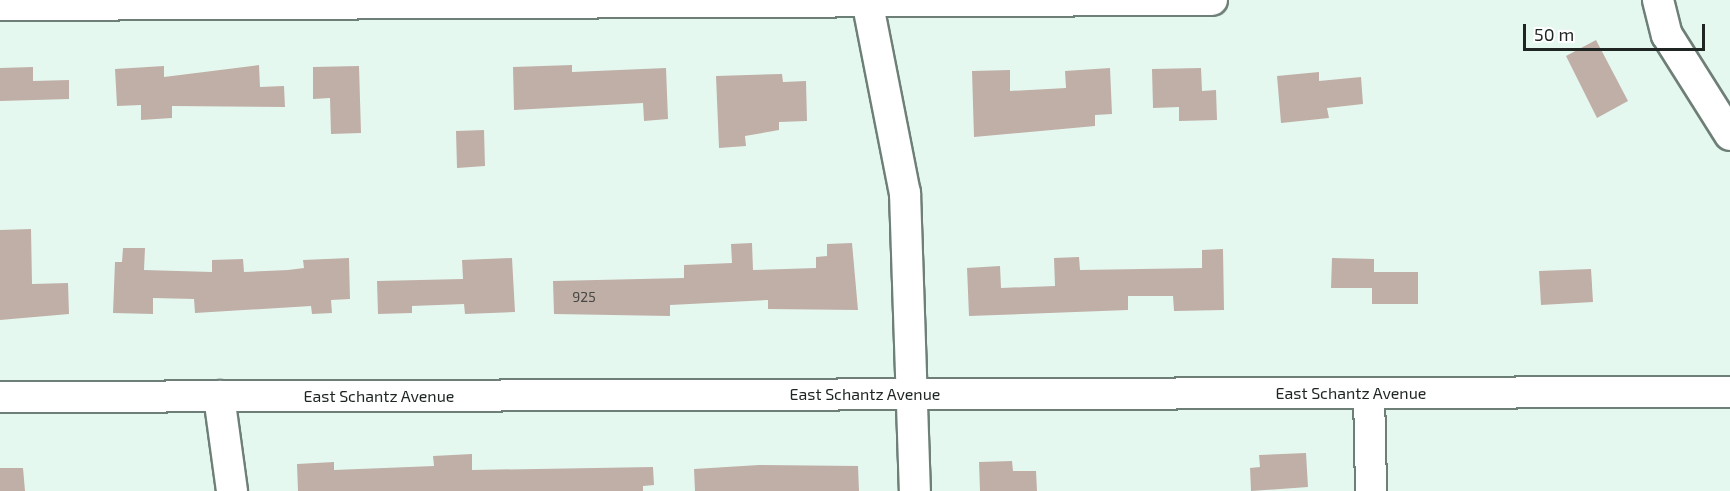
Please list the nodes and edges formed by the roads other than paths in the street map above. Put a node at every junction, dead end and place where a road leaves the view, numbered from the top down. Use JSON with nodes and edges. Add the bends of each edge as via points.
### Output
{"nodes":[{"id":1,"x":1212,"y":0,"type":"edge"},
{"id":2,"x":1658,"y":0,"type":"edge"},
{"id":3,"x":868,"y":3,"type":"edge"},
{"id":4,"x":0,"y":6,"type":"edge"},
{"id":5,"x":1730,"y":135,"type":"edge"},
{"id":6,"x":1730,"y":392,"type":"edge"},
{"id":7,"x":1369,"y":393,"type":"junction"},
{"id":8,"x":912,"y":394,"type":"junction"},
{"id":9,"x":219,"y":396,"type":"junction"},
{"id":10,"x":0,"y":397,"type":"edge"},
{"id":11,"x":232,"y":491,"type":"edge"},
{"id":12,"x":915,"y":491,"type":"edge"},
{"id":13,"x":1371,"y":491,"type":"edge"}],
"edges":[{"from":1,"to":3,"type":"street"},
{"from":2,"to":5,"type":"street","via":[[1667,35]]},
{"from":3,"to":4,"type":"street"},
{"from":3,"to":8,"type":"street","via":[[905,194]]},
{"from":6,"to":7,"type":"street","name":"East Schantz Avenue"},
{"from":7,"to":8,"type":"street","name":"East Schantz Avenue"},
{"from":7,"to":13,"type":"street"},
{"from":8,"to":9,"type":"street","name":"East Schantz Avenue"},
{"from":8,"to":12,"type":"street"},
{"from":9,"to":10,"type":"street","name":"East Schantz Avenue"},
{"from":9,"to":11,"type":"street"}]}
